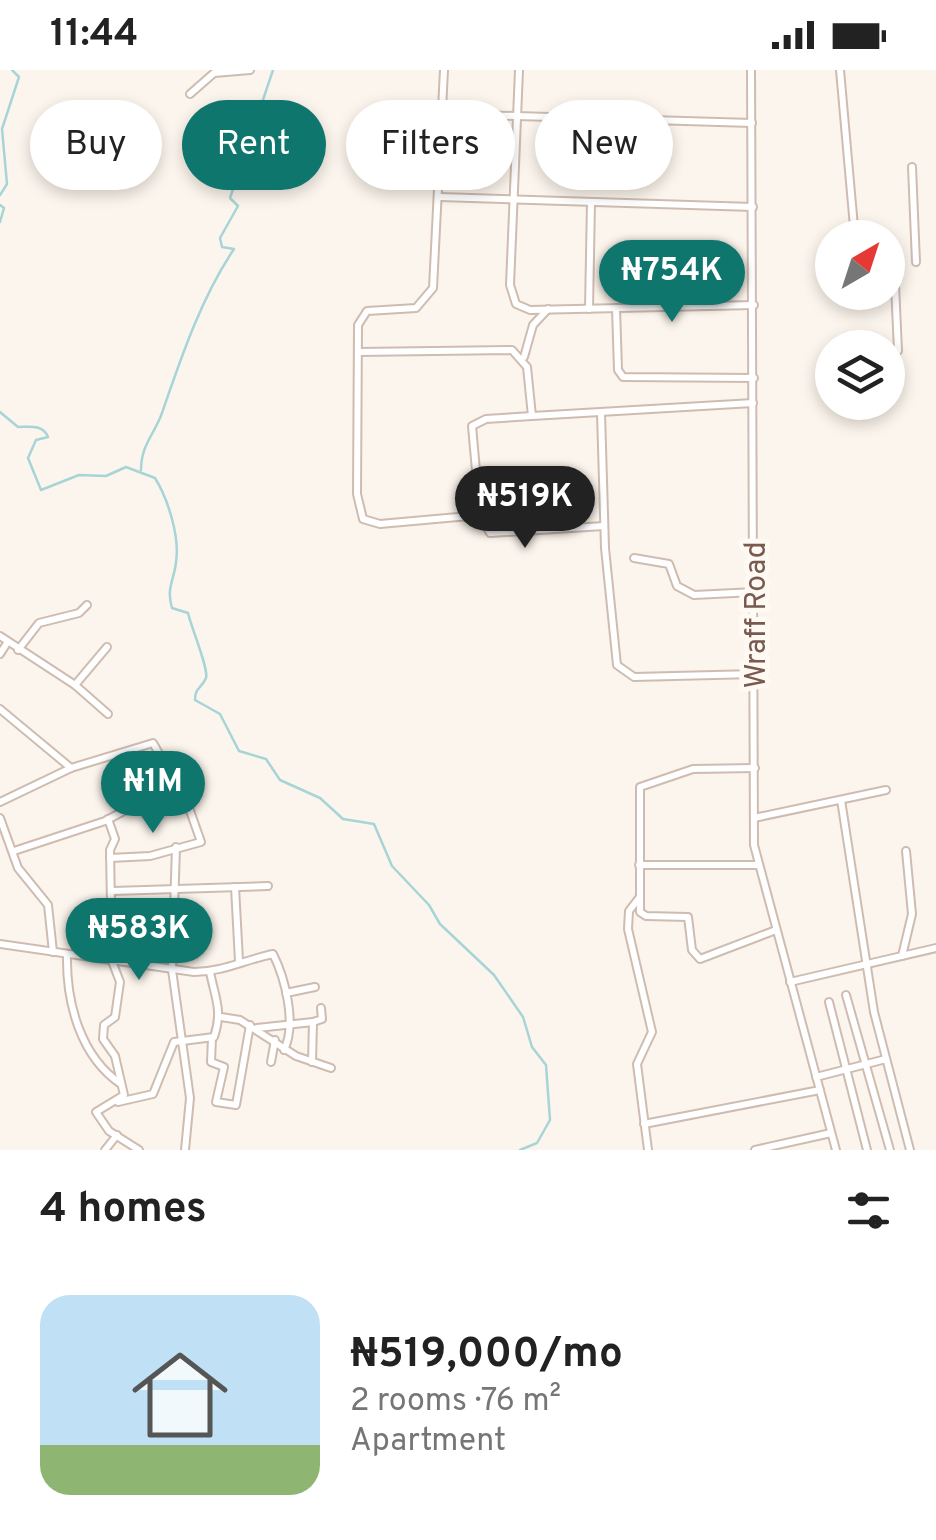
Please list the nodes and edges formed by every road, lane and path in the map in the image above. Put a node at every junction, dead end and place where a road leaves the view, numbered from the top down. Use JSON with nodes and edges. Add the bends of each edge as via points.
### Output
{"nodes":[{"id":1,"x":250,"y":70,"type":"edge"},
{"id":2,"x":444,"y":70,"type":"edge"},
{"id":3,"x":519,"y":70,"type":"edge"},
{"id":4,"x":751,"y":70,"type":"edge"},
{"id":5,"x":840,"y":70,"type":"edge"},
{"id":6,"x":190,"y":94,"type":"dead end"},
{"id":7,"x":444,"y":100,"type":"edge"},
{"id":8,"x":515,"y":118,"type":"edge"},
{"id":9,"x":518,"y":118,"type":"junction"},
{"id":10,"x":752,"y":124,"type":"junction"},
{"id":11,"x":912,"y":167,"type":"dead end"},
{"id":12,"x":440,"y":190,"type":"edge"},
{"id":13,"x":440,"y":197,"type":"junction"},
{"id":14,"x":513,"y":200,"type":"junction"},
{"id":15,"x":591,"y":202,"type":"junction"},
{"id":16,"x":754,"y":206,"type":"junction"},
{"id":17,"x":853,"y":220,"type":"edge"},
{"id":18,"x":916,"y":262,"type":"dead end"},
{"id":19,"x":754,"y":306,"type":"junction"},
{"id":20,"x":590,"y":308,"type":"junction"},
{"id":21,"x":616,"y":308,"type":"junction"},
{"id":22,"x":548,"y":309,"type":"junction"},
{"id":23,"x":526,"y":348,"type":"junction"},
{"id":24,"x":358,"y":352,"type":"junction"},
{"id":25,"x":516,"y":352,"type":"junction"},
{"id":26,"x":524,"y":358,"type":"junction"},
{"id":27,"x":754,"y":378,"type":"junction"},
{"id":28,"x":754,"y":404,"type":"junction"},
{"id":29,"x":600,"y":413,"type":"junction"},
{"id":30,"x":532,"y":416,"type":"junction"},
{"id":31,"x":480,"y":515,"type":"junction"},
{"id":32,"x":604,"y":526,"type":"junction"},
{"id":33,"x":634,"y":558,"type":"dead end"},
{"id":34,"x":755,"y":592,"type":"junction"},
{"id":35,"x":87,"y":605,"type":"dead end"},
{"id":36,"x":0,"y":636,"type":"edge"},
{"id":37,"x":7,"y":643,"type":"junction"},
{"id":38,"x":107,"y":647,"type":"dead end"},
{"id":39,"x":18,"y":650,"type":"junction"},
{"id":40,"x":0,"y":654,"type":"edge"},
{"id":41,"x":755,"y":674,"type":"junction"},
{"id":42,"x":76,"y":685,"type":"junction"},
{"id":43,"x":0,"y":710,"type":"edge"},
{"id":44,"x":108,"y":714,"type":"dead end"},
{"id":45,"x":71,"y":768,"type":"junction"},
{"id":46,"x":755,"y":768,"type":"junction"},
{"id":47,"x":175,"y":784,"type":"junction"},
{"id":48,"x":886,"y":790,"type":"dead end"},
{"id":49,"x":841,"y":800,"type":"junction"},
{"id":50,"x":0,"y":802,"type":"edge"},
{"id":51,"x":0,"y":818,"type":"edge"},
{"id":52,"x":754,"y":818,"type":"junction"},
{"id":53,"x":108,"y":820,"type":"junction"},
{"id":54,"x":176,"y":848,"type":"junction"},
{"id":55,"x":14,"y":851,"type":"junction"},
{"id":56,"x":906,"y":851,"type":"dead end"},
{"id":57,"x":110,"y":858,"type":"junction"},
{"id":58,"x":639,"y":865,"type":"junction"},
{"id":59,"x":758,"y":865,"type":"junction"},
{"id":60,"x":268,"y":886,"type":"dead end"},
{"id":61,"x":235,"y":887,"type":"junction"},
{"id":62,"x":175,"y":890,"type":"junction"},
{"id":63,"x":113,"y":891,"type":"junction"},
{"id":64,"x":639,"y":898,"type":"junction"},
{"id":65,"x":113,"y":917,"type":"junction"},
{"id":66,"x":174,"y":920,"type":"junction"},
{"id":67,"x":776,"y":930,"type":"junction"},
{"id":68,"x":0,"y":944,"type":"edge"},
{"id":69,"x":936,"y":948,"type":"edge"},
{"id":70,"x":53,"y":952,"type":"junction"},
{"id":71,"x":67,"y":954,"type":"junction"},
{"id":72,"x":902,"y":956,"type":"junction"},
{"id":73,"x":112,"y":961,"type":"junction"},
{"id":74,"x":239,"y":961,"type":"junction"},
{"id":75,"x":868,"y":964,"type":"junction"},
{"id":76,"x":172,"y":970,"type":"junction"},
{"id":77,"x":210,"y":972,"type":"junction"},
{"id":78,"x":790,"y":982,"type":"junction"},
{"id":79,"x":315,"y":987,"type":"dead end"},
{"id":80,"x":286,"y":993,"type":"junction"},
{"id":81,"x":846,"y":995,"type":"dead end"},
{"id":82,"x":828,"y":1002,"type":"dead end"},
{"id":83,"x":321,"y":1008,"type":"dead end"},
{"id":84,"x":220,"y":1016,"type":"junction"},
{"id":85,"x":313,"y":1022,"type":"junction"},
{"id":86,"x":288,"y":1024,"type":"junction"},
{"id":87,"x":253,"y":1027,"type":"junction"},
{"id":88,"x":180,"y":1038,"type":"junction"},
{"id":89,"x":212,"y":1038,"type":"junction"},
{"id":90,"x":275,"y":1039,"type":"junction"},
{"id":91,"x":284,"y":1050,"type":"junction"},
{"id":92,"x":886,"y":1058,"type":"junction"},
{"id":93,"x":271,"y":1062,"type":"dead end"},
{"id":94,"x":312,"y":1062,"type":"junction"},
{"id":95,"x":864,"y":1064,"type":"junction"},
{"id":96,"x":331,"y":1068,"type":"dead end"},
{"id":97,"x":845,"y":1069,"type":"junction"},
{"id":98,"x":816,"y":1077,"type":"junction"},
{"id":99,"x":122,"y":1085,"type":"junction"},
{"id":100,"x":820,"y":1090,"type":"junction"},
{"id":101,"x":117,"y":1102,"type":"junction"},
{"id":102,"x":644,"y":1124,"type":"junction"},
{"id":103,"x":831,"y":1133,"type":"junction"},
{"id":104,"x":116,"y":1135,"type":"junction"},
{"id":105,"x":105,"y":1150,"type":"edge"},
{"id":106,"x":139,"y":1150,"type":"edge"},
{"id":107,"x":185,"y":1150,"type":"edge"},
{"id":108,"x":648,"y":1150,"type":"edge"},
{"id":109,"x":756,"y":1150,"type":"edge"},
{"id":110,"x":836,"y":1150,"type":"edge"},
{"id":111,"x":867,"y":1150,"type":"edge"},
{"id":112,"x":890,"y":1150,"type":"edge"},
{"id":113,"x":910,"y":1150,"type":"edge"}],
"edges":[{"from":1,"to":6,"type":"street","via":[[214,72]]},
{"from":2,"to":7,"type":"street"},
{"from":3,"to":9,"type":"street"},
{"from":4,"to":10,"type":"street","name":"Wraff Road"},
{"from":5,"to":17,"type":"street"},
{"from":8,"to":9,"type":"street"},
{"from":9,"to":10,"type":"street"},
{"from":9,"to":14,"type":"street"},
{"from":10,"to":16,"type":"street","name":"Wraff Road"},
{"from":11,"to":18,"type":"street"},
{"from":12,"to":13,"type":"street"},
{"from":13,"to":14,"type":"street"},
{"from":13,"to":24,"type":"street","via":[[433,288],[416,308],[364,312]]},
{"from":14,"to":15,"type":"street"},
{"from":14,"to":22,"type":"street","via":[[512,298],[521,308]]},
{"from":15,"to":16,"type":"street"},
{"from":15,"to":20,"type":"street"},
{"from":16,"to":19,"type":"street","name":"Wraff Road"},
{"from":19,"to":21,"type":"street"},
{"from":19,"to":27,"type":"street","name":"Wraff Road"},
{"from":20,"to":21,"type":"street"},
{"from":20,"to":22,"type":"street"},
{"from":21,"to":27,"type":"street","via":[[622,378]]},
{"from":22,"to":23,"type":"street","via":[[533,325]]},
{"from":23,"to":25,"type":"street"},
{"from":23,"to":26,"type":"street"},
{"from":24,"to":25,"type":"street"},
{"from":24,"to":31,"type":"street","via":[[356,494],[363,518],[380,524]]},
{"from":25,"to":26,"type":"street"},
{"from":26,"to":30,"type":"street"},
{"from":27,"to":28,"type":"street","name":"Wraff Road"},
{"from":28,"to":29,"type":"street"},
{"from":28,"to":34,"type":"street","name":"Wraff Road"},
{"from":29,"to":30,"type":"street"},
{"from":29,"to":32,"type":"street"},
{"from":30,"to":31,"type":"street","via":[[472,426]]},
{"from":31,"to":32,"type":"street","via":[[490,534]]},
{"from":32,"to":41,"type":"street","via":[[613,657],[620,670],[634,677]]},
{"from":33,"to":34,"type":"street","via":[[669,564],[677,586],[694,596]]},
{"from":34,"to":41,"type":"street","name":"Wraff Road"},
{"from":35,"to":39,"type":"street","via":[[36,626]]},
{"from":36,"to":37,"type":"street"},
{"from":37,"to":39,"type":"street"},
{"from":37,"to":40,"type":"street"},
{"from":38,"to":42,"type":"street"},
{"from":39,"to":42,"type":"street"},
{"from":41,"to":46,"type":"street","name":"Wraff Road"},
{"from":42,"to":44,"type":"street"},
{"from":43,"to":45,"type":"street"},
{"from":45,"to":47,"type":"street","via":[[152,743]]},
{"from":45,"to":50,"type":"street"},
{"from":46,"to":52,"type":"street","name":"Wraff Road"},
{"from":46,"to":58,"type":"street","via":[[693,769],[640,787]]},
{"from":47,"to":53,"type":"street"},
{"from":47,"to":54,"type":"street","via":[[201,842]]},
{"from":48,"to":49,"type":"street"},
{"from":49,"to":52,"type":"street"},
{"from":49,"to":75,"type":"street"},
{"from":51,"to":55,"type":"street"},
{"from":52,"to":59,"type":"street","name":"Wraff Road"},
{"from":53,"to":55,"type":"street"},
{"from":53,"to":57,"type":"street","via":[[115,839]]},
{"from":54,"to":57,"type":"street"},
{"from":54,"to":62,"type":"street"},
{"from":55,"to":70,"type":"street","via":[[18,868],[48,905]]},
{"from":56,"to":72,"type":"street","via":[[912,914]]},
{"from":57,"to":63,"type":"street"},
{"from":58,"to":59,"type":"street"},
{"from":58,"to":64,"type":"street"},
{"from":59,"to":67,"type":"street","name":"Wraff Road"},
{"from":60,"to":61,"type":"street"},
{"from":61,"to":62,"type":"street"},
{"from":61,"to":74,"type":"street"},
{"from":62,"to":63,"type":"street"},
{"from":62,"to":66,"type":"street"},
{"from":63,"to":65,"type":"street"},
{"from":64,"to":67,"type":"street","via":[[642,915],[688,917],[692,950],[700,959]]},
{"from":64,"to":102,"type":"street","via":[[628,929],[652,1032],[637,1064]]},
{"from":65,"to":66,"type":"street"},
{"from":65,"to":73,"type":"street"},
{"from":66,"to":76,"type":"street"},
{"from":67,"to":78,"type":"street","name":"Wraff Road"},
{"from":68,"to":70,"type":"street"},
{"from":69,"to":72,"type":"street"},
{"from":70,"to":71,"type":"street"},
{"from":71,"to":73,"type":"street"},
{"from":71,"to":99,"type":"street","via":[[66,981],[82,1039]]},
{"from":72,"to":75,"type":"street"},
{"from":73,"to":76,"type":"street"},
{"from":73,"to":99,"type":"street","via":[[120,982],[104,1039]]},
{"from":74,"to":77,"type":"street"},
{"from":74,"to":80,"type":"street","via":[[274,955]]},
{"from":75,"to":78,"type":"street"},
{"from":75,"to":92,"type":"street"},
{"from":76,"to":77,"type":"street"},
{"from":76,"to":88,"type":"street"},
{"from":77,"to":84,"type":"street"},
{"from":78,"to":98,"type":"street","name":"Wraff Road"},
{"from":79,"to":80,"type":"street"},
{"from":80,"to":86,"type":"street"},
{"from":81,"to":95,"type":"street"},
{"from":82,"to":97,"type":"street"},
{"from":83,"to":85,"type":"street","via":[[322,1019]]},
{"from":84,"to":87,"type":"street"},
{"from":84,"to":89,"type":"street"},
{"from":85,"to":86,"type":"street"},
{"from":85,"to":94,"type":"street"},
{"from":86,"to":87,"type":"street"},
{"from":86,"to":91,"type":"street"},
{"from":87,"to":89,"type":"street","via":[[236,1106],[216,1102],[224,1067],[212,1062]]},
{"from":87,"to":90,"type":"street"},
{"from":88,"to":89,"type":"street"},
{"from":88,"to":101,"type":"street","via":[[168,1050],[153,1094]]},
{"from":88,"to":107,"type":"street","via":[[191,1109]]},
{"from":90,"to":91,"type":"street"},
{"from":90,"to":93,"type":"street"},
{"from":91,"to":94,"type":"street"},
{"from":92,"to":95,"type":"street"},
{"from":92,"to":113,"type":"street"},
{"from":94,"to":96,"type":"street"},
{"from":95,"to":97,"type":"street"},
{"from":95,"to":112,"type":"street"},
{"from":97,"to":98,"type":"street"},
{"from":97,"to":111,"type":"street"},
{"from":98,"to":100,"type":"street","name":"Wraff Road"},
{"from":99,"to":101,"type":"street"},
{"from":100,"to":102,"type":"street"},
{"from":100,"to":103,"type":"street","name":"Wraff Road"},
{"from":101,"to":104,"type":"street","via":[[96,1112]]},
{"from":102,"to":108,"type":"street"},
{"from":103,"to":109,"type":"street"},
{"from":103,"to":110,"type":"street","name":"Wraff Road"},
{"from":104,"to":105,"type":"street"},
{"from":104,"to":106,"type":"street"}]}
